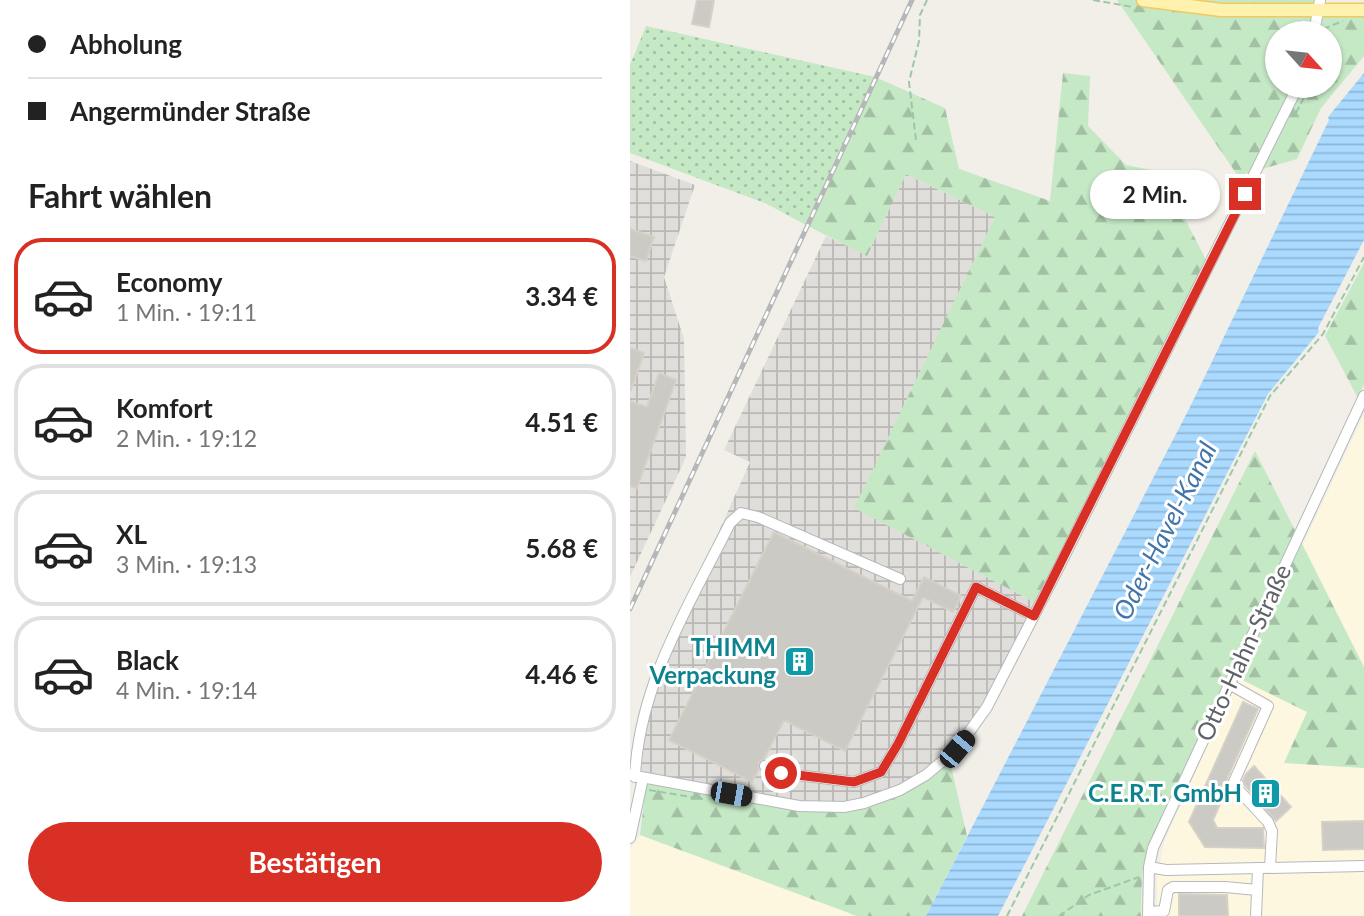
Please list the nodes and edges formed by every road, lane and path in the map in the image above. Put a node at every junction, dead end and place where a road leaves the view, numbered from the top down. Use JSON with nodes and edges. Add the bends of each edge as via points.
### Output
{"nodes":[{"id":1,"x":927,"y":0,"type":"edge"},
{"id":2,"x":1143,"y":0,"type":"edge"},
{"id":3,"x":1319,"y":6,"type":"edge"},
{"id":4,"x":1364,"y":10,"type":"edge"},
{"id":5,"x":1348,"y":19,"type":"dead end"},
{"id":6,"x":1342,"y":22,"type":"edge"},
{"id":7,"x":1292,"y":98,"type":"edge"},
{"id":8,"x":1303,"y":98,"type":"edge"},
{"id":9,"x":1291,"y":121,"type":"dead end"},
{"id":10,"x":916,"y":140,"type":"dead end"},
{"id":11,"x":1364,"y":257,"type":"edge"},
{"id":12,"x":1364,"y":396,"type":"edge"},
{"id":13,"x":900,"y":579,"type":"dead end"},
{"id":14,"x":1034,"y":616,"type":"junction"},
{"id":15,"x":1229,"y":684,"type":"junction"},
{"id":16,"x":765,"y":766,"type":"dead end"},
{"id":17,"x":637,"y":780,"type":"edge"},
{"id":18,"x":711,"y":800,"type":"dead end"},
{"id":19,"x":630,"y":838,"type":"edge"},
{"id":20,"x":1364,"y":866,"type":"edge"},
{"id":21,"x":1258,"y":868,"type":"junction"},
{"id":22,"x":1270,"y":868,"type":"junction"},
{"id":23,"x":1149,"y":870,"type":"junction"},
{"id":24,"x":1257,"y":890,"type":"junction"},
{"id":25,"x":1148,"y":914,"type":"edge"},
{"id":26,"x":1007,"y":916,"type":"edge"},
{"id":27,"x":1059,"y":916,"type":"edge"},
{"id":28,"x":1256,"y":916,"type":"edge"}],
"edges":[{"from":1,"to":10,"type":"path","via":[[920,15],[909,82]]},
{"from":2,"to":3,"type":"main road","via":[[1221,10]]},
{"from":3,"to":4,"type":"main road"},
{"from":5,"to":6,"type":"path"},
{"from":7,"to":14,"type":"street"},
{"from":8,"to":9,"type":"path"},
{"from":11,"to":26,"type":"path","via":[[1323,334],[1270,396]]},
{"from":12,"to":15,"type":"street","name":"Otto-Hahn-Straße"},
{"from":13,"to":17,"type":"street","via":[[741,513],[730,523],[658,667],[636,759]]},
{"from":14,"to":16,"type":"street","via":[[976,587],[881,772],[854,782],[781,773]]},
{"from":14,"to":17,"type":"street","via":[[967,737],[939,765],[900,790],[864,803],[814,808]]},
{"from":15,"to":22,"type":"street","via":[[1268,706],[1233,783],[1271,828]]},
{"from":15,"to":23,"type":"street","name":"Otto-Hahn-Straße","via":[[1153,848]]},
{"from":17,"to":18,"type":"path"},
{"from":17,"to":19,"type":"street"},
{"from":20,"to":22,"type":"street"},
{"from":21,"to":22,"type":"street"},
{"from":21,"to":23,"type":"street"},
{"from":21,"to":24,"type":"street"},
{"from":23,"to":25,"type":"street","name":"Otto-Hahn-Straße"},
{"from":23,"to":27,"type":"path","via":[[1089,895]]},
{"from":24,"to":25,"type":"street","via":[[1173,887],[1168,890],[1164,911]]},
{"from":24,"to":28,"type":"street"}]}
